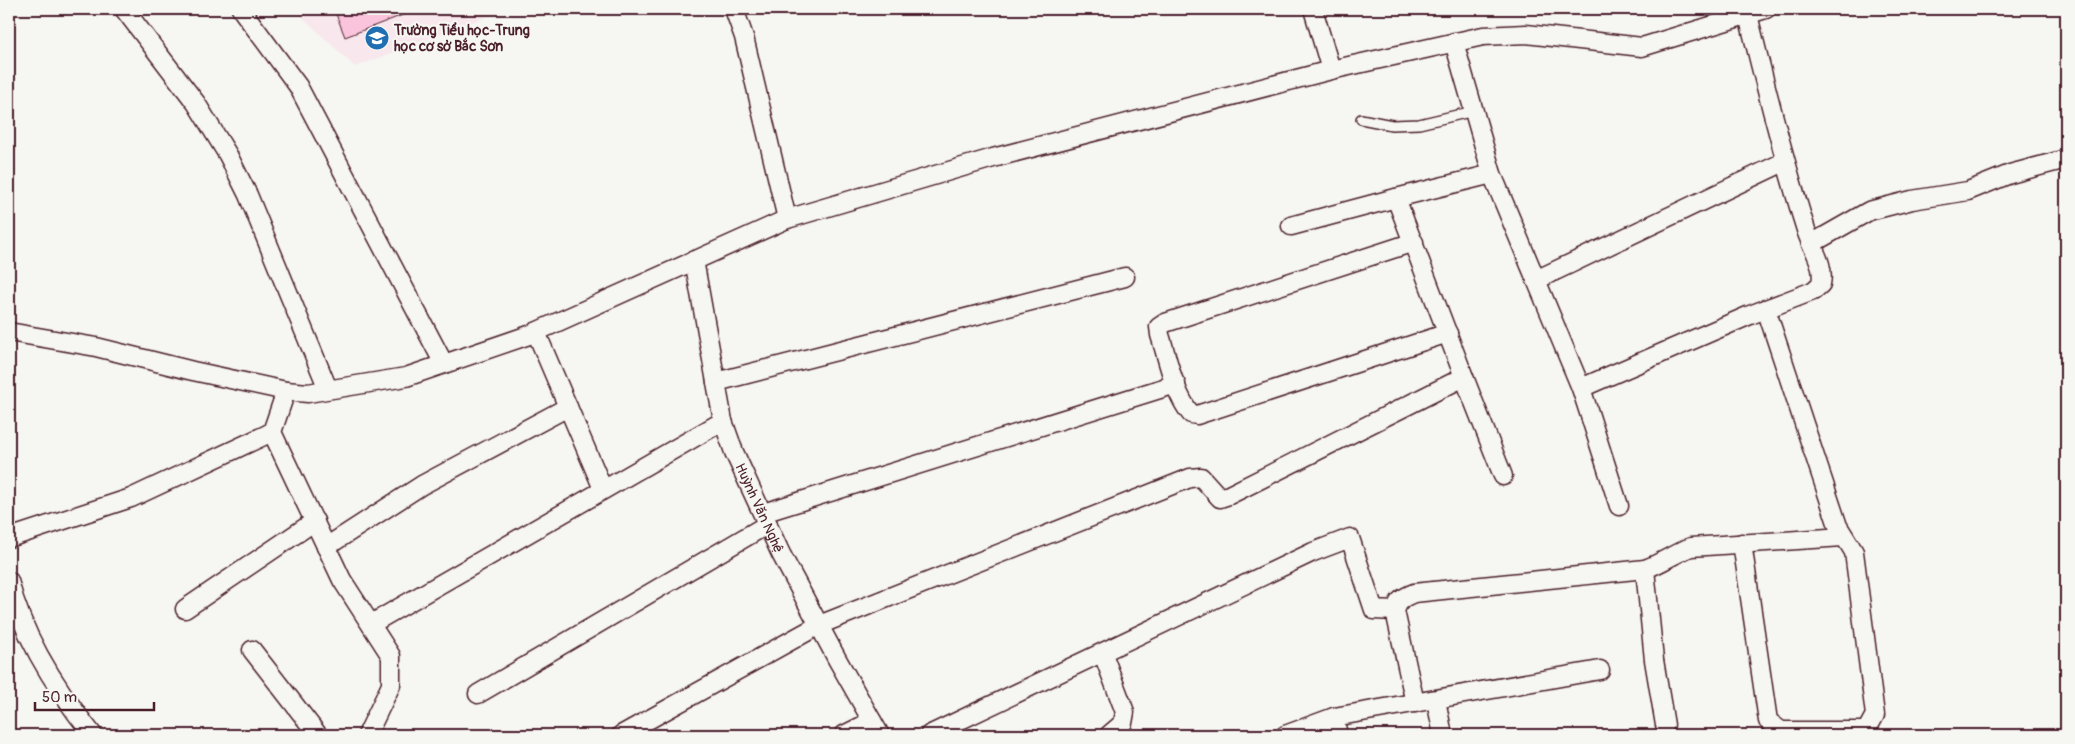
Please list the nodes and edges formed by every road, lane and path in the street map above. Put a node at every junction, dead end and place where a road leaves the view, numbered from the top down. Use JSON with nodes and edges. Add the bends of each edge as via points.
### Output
{"nodes":[{"id":1,"x":124,"y":9,"type":"edge"},
{"id":2,"x":241,"y":9,"type":"edge"},
{"id":3,"x":734,"y":9,"type":"edge"},
{"id":4,"x":1312,"y":9,"type":"edge"},
{"id":5,"x":1766,"y":9,"type":"edge"},
{"id":6,"x":1748,"y":15,"type":"junction"},
{"id":7,"x":1454,"y":42,"type":"junction"},
{"id":8,"x":1331,"y":70,"type":"junction"},
{"id":9,"x":1474,"y":111,"type":"junction"},
{"id":10,"x":1361,"y":119,"type":"dead end"},
{"id":11,"x":2066,"y":159,"type":"edge"},
{"id":12,"x":1784,"y":162,"type":"junction"},
{"id":13,"x":1492,"y":174,"type":"junction"},
{"id":14,"x":1396,"y":198,"type":"junction"},
{"id":15,"x":787,"y":219,"type":"junction"},
{"id":16,"x":1291,"y":226,"type":"dead end"},
{"id":17,"x":1414,"y":242,"type":"junction"},
{"id":18,"x":1811,"y":244,"type":"junction"},
{"id":19,"x":694,"y":260,"type":"junction"},
{"id":20,"x":1125,"y":277,"type":"dead end"},
{"id":21,"x":1536,"y":280,"type":"junction"},
{"id":22,"x":1766,"y":309,"type":"junction"},
{"id":23,"x":9,"y":332,"type":"edge"},
{"id":24,"x":536,"y":332,"type":"junction"},
{"id":25,"x":1448,"y":333,"type":"junction"},
{"id":26,"x":444,"y":364,"type":"junction"},
{"id":27,"x":1464,"y":377,"type":"junction"},
{"id":28,"x":716,"y":382,"type":"junction"},
{"id":29,"x":1176,"y":384,"type":"junction"},
{"id":30,"x":1581,"y":388,"type":"junction"},
{"id":31,"x":328,"y":390,"type":"junction"},
{"id":32,"x":286,"y":391,"type":"junction"},
{"id":33,"x":568,"y":407,"type":"junction"},
{"id":34,"x":723,"y":421,"type":"junction"},
{"id":35,"x":272,"y":432,"type":"junction"},
{"id":36,"x":1504,"y":476,"type":"dead end"},
{"id":37,"x":603,"y":489,"type":"junction"},
{"id":38,"x":1618,"y":506,"type":"dead end"},
{"id":39,"x":765,"y":518,"type":"junction"},
{"id":40,"x":315,"y":521,"type":"junction"},
{"id":41,"x":1842,"y":537,"type":"junction"},
{"id":42,"x":9,"y":538,"type":"edge"},
{"id":43,"x":1742,"y":543,"type":"junction"},
{"id":44,"x":326,"y":547,"type":"junction"},
{"id":45,"x":1645,"y":569,"type":"junction"},
{"id":46,"x":9,"y":582,"type":"edge"},
{"id":47,"x":185,"y":610,"type":"dead end"},
{"id":48,"x":1395,"y":611,"type":"junction"},
{"id":49,"x":371,"y":624,"type":"junction"},
{"id":50,"x":819,"y":624,"type":"junction"},
{"id":51,"x":252,"y":650,"type":"dead end"},
{"id":52,"x":1103,"y":654,"type":"junction"},
{"id":53,"x":1600,"y":670,"type":"dead end"},
{"id":54,"x":478,"y":694,"type":"dead end"},
{"id":55,"x":1436,"y":700,"type":"junction"},
{"id":56,"x":1415,"y":703,"type":"junction"},
{"id":57,"x":1334,"y":718,"type":"junction"},
{"id":58,"x":1665,"y":725,"type":"dead end"},
{"id":59,"x":876,"y":728,"type":"edge"},
{"id":60,"x":1865,"y":733,"type":"edge"},
{"id":61,"x":1296,"y":734,"type":"edge"},
{"id":62,"x":93,"y":735,"type":"edge"},
{"id":63,"x":318,"y":735,"type":"edge"},
{"id":64,"x":367,"y":735,"type":"edge"},
{"id":65,"x":621,"y":735,"type":"edge"},
{"id":66,"x":844,"y":735,"type":"edge"},
{"id":67,"x":929,"y":735,"type":"edge"},
{"id":68,"x":1110,"y":735,"type":"edge"},
{"id":69,"x":1338,"y":735,"type":"edge"},
{"id":70,"x":1443,"y":735,"type":"edge"}],
"edges":[{"from":1,"to":31,"type":"street","via":[[196,103],[228,155],[248,195]]},
{"from":2,"to":26,"type":"street","via":[[298,86]]},
{"from":3,"to":15,"type":"street","via":[[744,37]]},
{"from":4,"to":8,"type":"street"},
{"from":5,"to":6,"type":"street"},
{"from":6,"to":7,"type":"street","via":[[1642,47],[1526,34],[1483,36]]},
{"from":6,"to":12,"type":"street"},
{"from":7,"to":8,"type":"street"},
{"from":7,"to":9,"type":"street"},
{"from":8,"to":15,"type":"street","via":[[993,158]]},
{"from":9,"to":10,"type":"lane","via":[[1419,124],[1392,125]]},
{"from":9,"to":13,"type":"street"},
{"from":11,"to":18,"type":"street","via":[[2010,174],[1968,191],[1868,211]]},
{"from":12,"to":18,"type":"street"},
{"from":12,"to":21,"type":"street"},
{"from":13,"to":14,"type":"street"},
{"from":13,"to":21,"type":"street"},
{"from":14,"to":16,"type":"street"},
{"from":14,"to":17,"type":"street"},
{"from":15,"to":19,"type":"street"},
{"from":17,"to":25,"type":"street"},
{"from":17,"to":29,"type":"street","via":[[1165,323],[1159,327],[1160,335]]},
{"from":18,"to":22,"type":"street","via":[[1822,268],[1822,284],[1813,291]]},
{"from":19,"to":24,"type":"street"},
{"from":19,"to":28,"type":"street","name":"Huỳnh Văn Nghệ"},
{"from":20,"to":28,"type":"street"},
{"from":21,"to":30,"type":"street"},
{"from":22,"to":30,"type":"street"},
{"from":22,"to":41,"type":"street"},
{"from":23,"to":32,"type":"street","via":[[96,346],[193,372]]},
{"from":24,"to":26,"type":"street"},
{"from":24,"to":33,"type":"street"},
{"from":25,"to":27,"type":"street"},
{"from":25,"to":29,"type":"street","via":[[1197,415],[1186,408]]},
{"from":26,"to":31,"type":"street","via":[[406,377]]},
{"from":27,"to":36,"type":"street"},
{"from":27,"to":50,"type":"street","via":[[1229,495],[1220,498],[1201,477],[1190,478]]},
{"from":28,"to":34,"type":"street","name":"Huỳnh Văn Nghệ"},
{"from":29,"to":39,"type":"street"},
{"from":30,"to":38,"type":"street"},
{"from":31,"to":32,"type":"street","via":[[308,393]]},
{"from":32,"to":35,"type":"street"},
{"from":33,"to":37,"type":"street"},
{"from":33,"to":44,"type":"street","via":[[422,485]]},
{"from":34,"to":37,"type":"street"},
{"from":34,"to":39,"type":"street","name":"Huỳnh Văn Nghệ"},
{"from":35,"to":40,"type":"street"},
{"from":35,"to":42,"type":"street","via":[[131,498]]},
{"from":37,"to":49,"type":"street"},
{"from":39,"to":50,"type":"street","name":"Huỳnh Văn Nghệ"},
{"from":39,"to":54,"type":"street"},
{"from":40,"to":44,"type":"street"},
{"from":40,"to":47,"type":"street"},
{"from":41,"to":43,"type":"street"},
{"from":41,"to":60,"type":"street","via":[[1854,552],[1873,705],[1874,715]]},
{"from":43,"to":45,"type":"street","via":[[1691,547]]},
{"from":43,"to":60,"type":"street","via":[[1768,721],[1780,732]]},
{"from":44,"to":49,"type":"street","via":[[342,580]]},
{"from":45,"to":48,"type":"street","via":[[1414,593],[1403,597]]},
{"from":45,"to":58,"type":"street","via":[[1654,660]]},
{"from":46,"to":62,"type":"street","via":[[25,628],[57,685]]},
{"from":48,"to":52,"type":"street","via":[[1374,610],[1350,538],[1313,552]]},
{"from":48,"to":56,"type":"street"},
{"from":49,"to":64,"type":"street","via":[[391,656],[393,671],[391,685]]},
{"from":50,"to":59,"type":"street","name":"Huỳnh Văn Nghệ"},
{"from":50,"to":65,"type":"street"},
{"from":51,"to":63,"type":"street"},
{"from":52,"to":67,"type":"street"},
{"from":52,"to":68,"type":"street","via":[[1125,712],[1123,723]]},
{"from":53,"to":55,"type":"street"},
{"from":55,"to":56,"type":"street"},
{"from":55,"to":70,"type":"street"},
{"from":56,"to":57,"type":"street"},
{"from":57,"to":61,"type":"street"},
{"from":57,"to":69,"type":"street"},
{"from":59,"to":66,"type":"street"}]}
